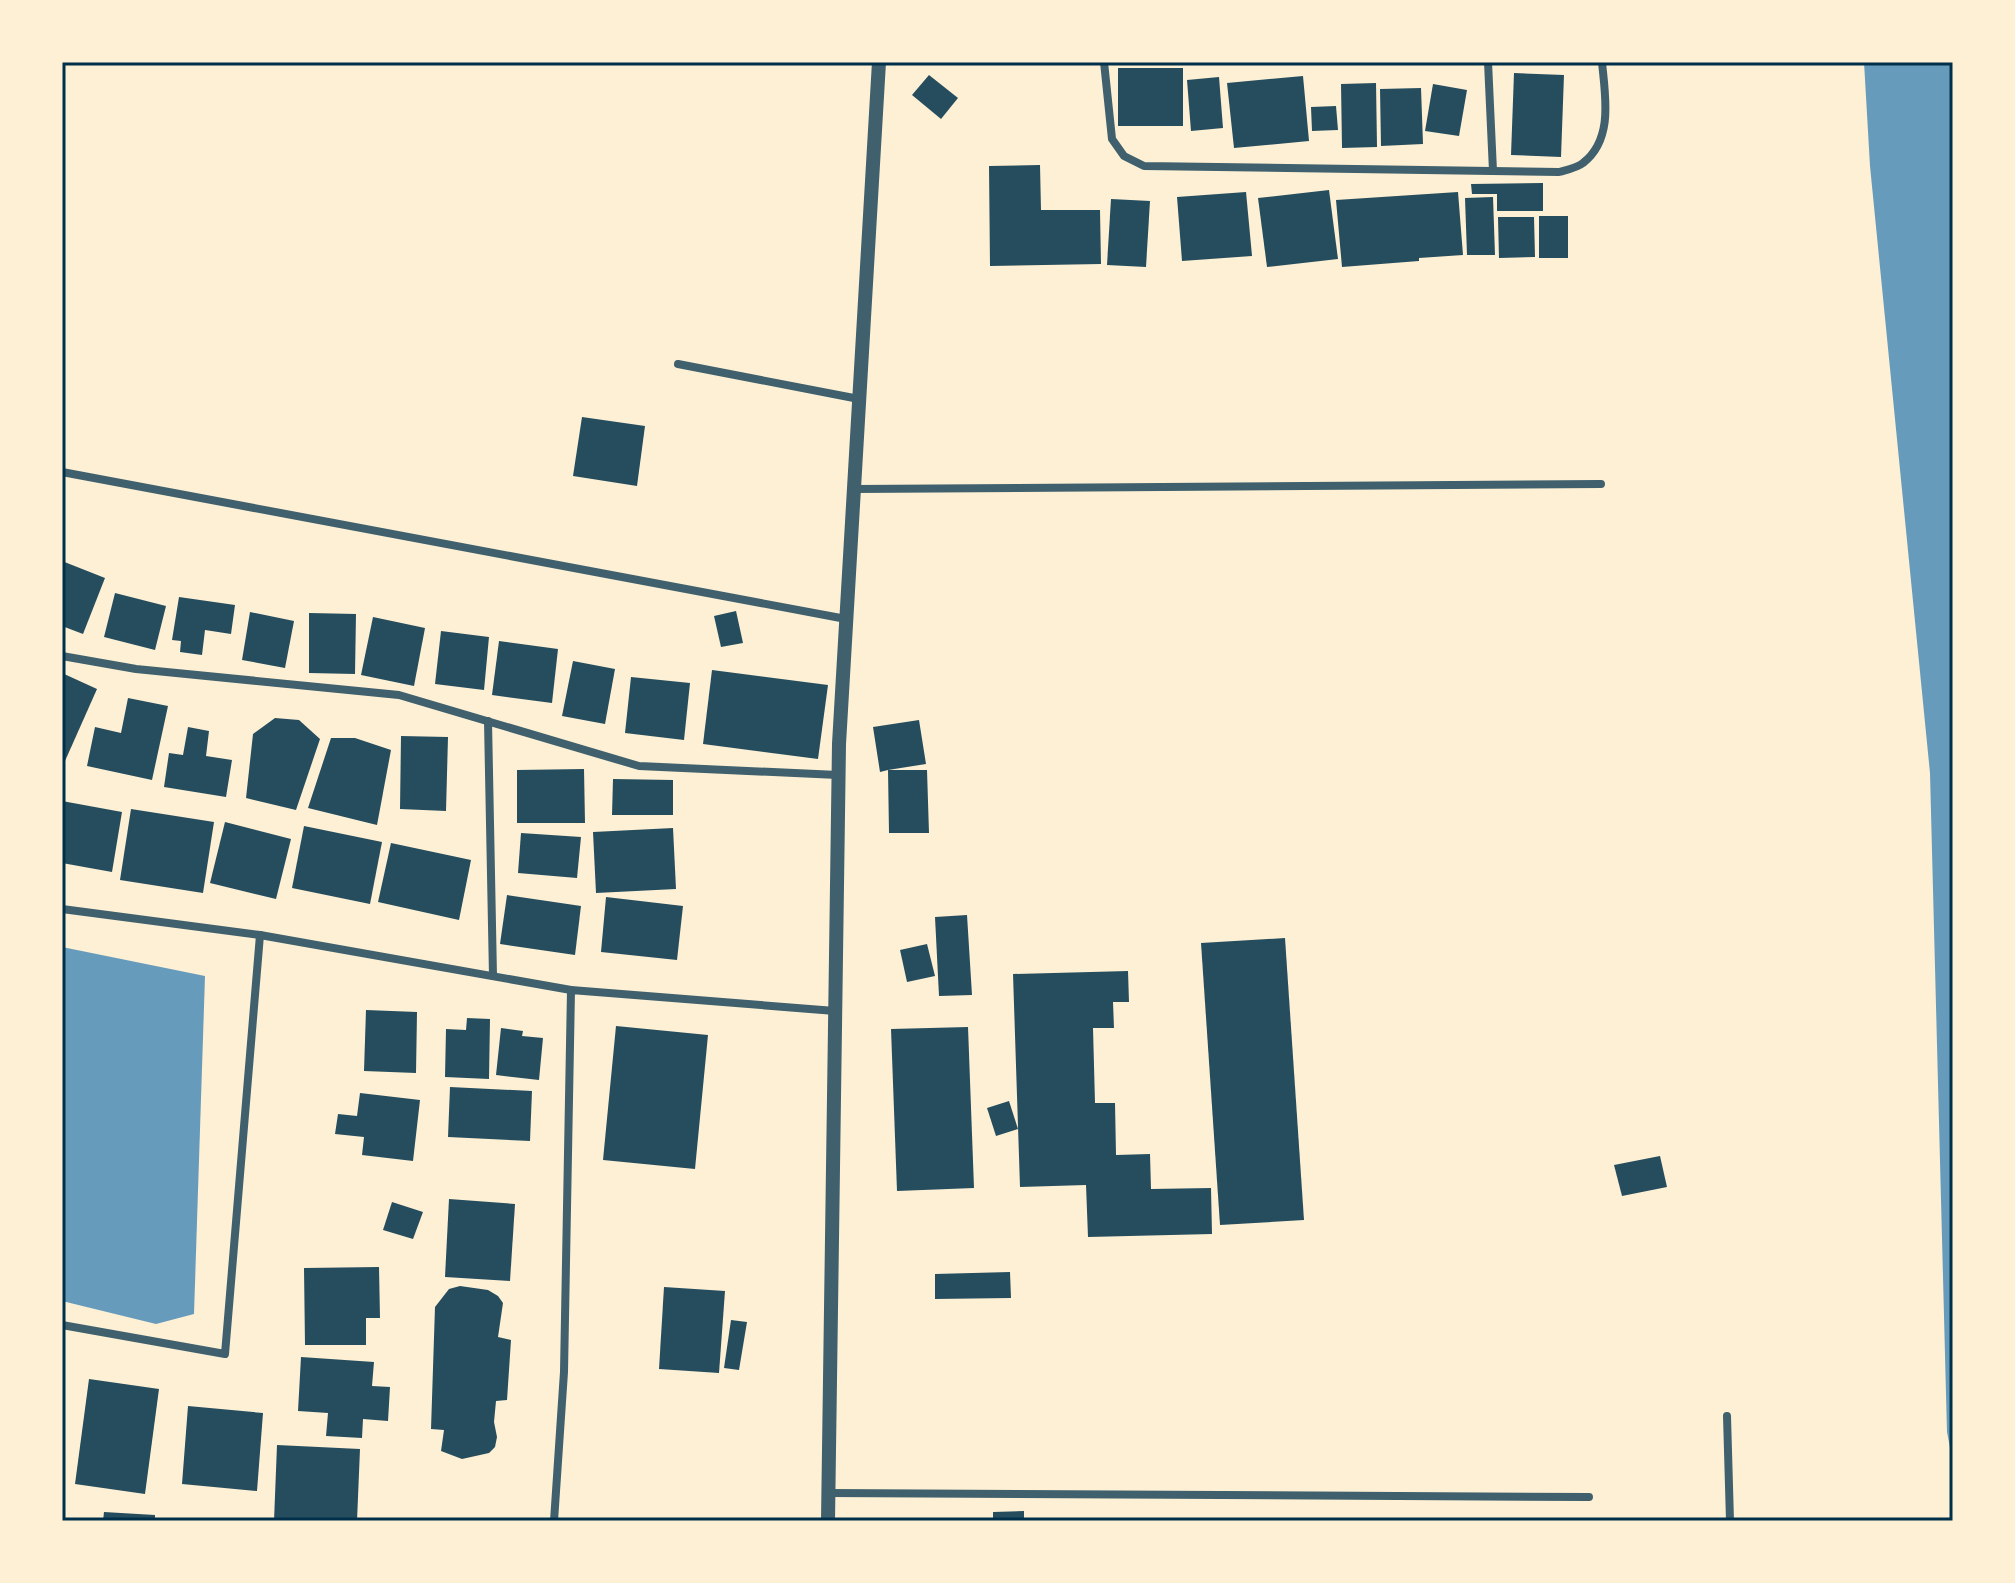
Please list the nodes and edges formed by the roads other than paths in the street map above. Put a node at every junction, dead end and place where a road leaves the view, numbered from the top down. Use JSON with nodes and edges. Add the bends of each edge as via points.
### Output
{"nodes":[{"id":1,"x":879,"y":62,"type":"edge"},
{"id":2,"x":1104,"y":62,"type":"edge"},
{"id":3,"x":1488,"y":62,"type":"edge"},
{"id":4,"x":1602,"y":62,"type":"edge"},
{"id":5,"x":1493,"y":171,"type":"junction"},
{"id":6,"x":678,"y":364,"type":"dead end"},
{"id":7,"x":859,"y":399,"type":"junction"},
{"id":8,"x":62,"y":472,"type":"edge"},
{"id":9,"x":1601,"y":484,"type":"dead end"},
{"id":10,"x":854,"y":489,"type":"junction"},
{"id":11,"x":846,"y":619,"type":"junction"},
{"id":12,"x":62,"y":656,"type":"edge"},
{"id":13,"x":488,"y":721,"type":"junction"},
{"id":14,"x":838,"y":775,"type":"junction"},
{"id":15,"x":62,"y":909,"type":"edge"},
{"id":16,"x":260,"y":935,"type":"junction"},
{"id":17,"x":493,"y":976,"type":"junction"},
{"id":18,"x":571,"y":990,"type":"junction"},
{"id":19,"x":835,"y":1011,"type":"junction"},
{"id":20,"x":62,"y":1325,"type":"edge"},
{"id":21,"x":1727,"y":1416,"type":"dead end"},
{"id":22,"x":828,"y":1493,"type":"junction"},
{"id":23,"x":1589,"y":1497,"type":"dead end"},
{"id":24,"x":554,"y":1521,"type":"edge"},
{"id":25,"x":828,"y":1521,"type":"edge"},
{"id":26,"x":1730,"y":1521,"type":"edge"}],
"edges":[{"from":1,"to":7,"type":"street"},
{"from":2,"to":5,"type":"street","via":[[1112,139],[1124,156],[1144,166]]},
{"from":3,"to":5,"type":"street"},
{"from":4,"to":5,"type":"street","via":[[1606,112],[1600,140],[1583,163],[1559,172]]},
{"from":6,"to":7,"type":"street"},
{"from":7,"to":10,"type":"street"},
{"from":8,"to":11,"type":"street"},
{"from":9,"to":10,"type":"street"},
{"from":10,"to":11,"type":"street"},
{"from":11,"to":14,"type":"street"},
{"from":12,"to":13,"type":"street","via":[[136,669],[399,695]]},
{"from":13,"to":14,"type":"street","via":[[639,766]]},
{"from":13,"to":17,"type":"street"},
{"from":14,"to":19,"type":"street"},
{"from":15,"to":16,"type":"street"},
{"from":16,"to":17,"type":"street"},
{"from":16,"to":20,"type":"street","via":[[225,1354]]},
{"from":17,"to":18,"type":"street"},
{"from":18,"to":19,"type":"street"},
{"from":18,"to":24,"type":"street","via":[[564,1372]]},
{"from":19,"to":22,"type":"street"},
{"from":21,"to":26,"type":"street"},
{"from":22,"to":23,"type":"street"},
{"from":22,"to":25,"type":"street"}]}
